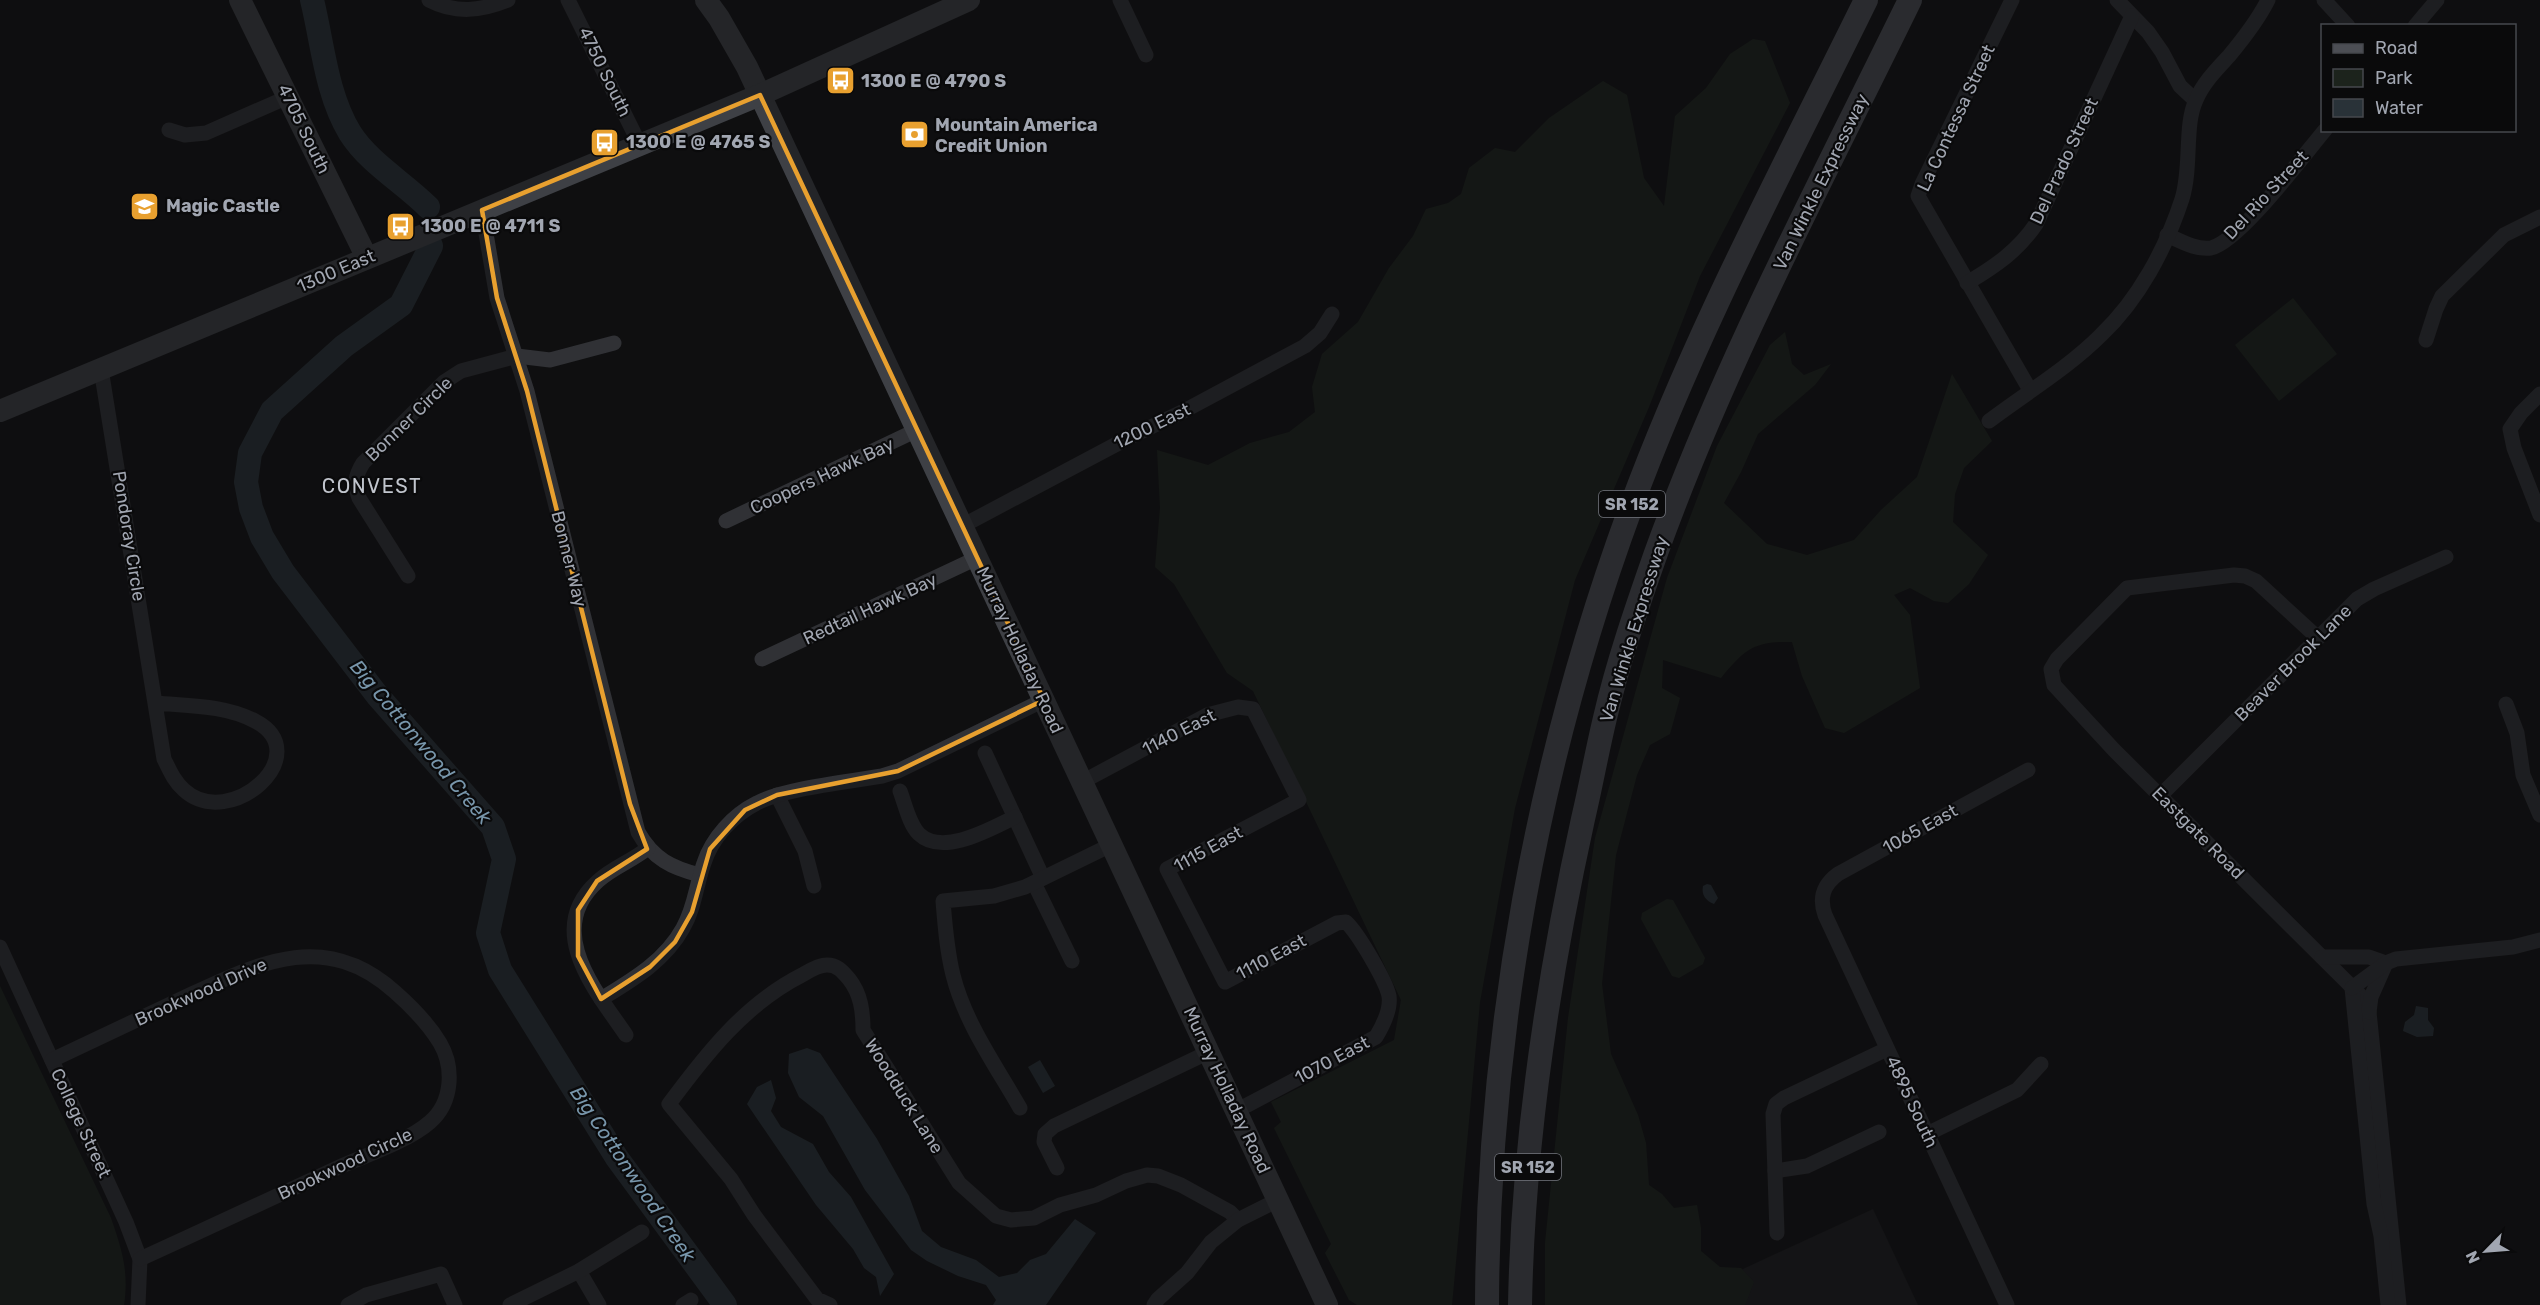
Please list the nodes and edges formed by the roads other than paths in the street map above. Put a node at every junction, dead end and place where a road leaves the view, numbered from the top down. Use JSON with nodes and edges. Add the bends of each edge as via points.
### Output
{"nodes":[{"id":1,"x":240,"y":0,"type":"edge"},
{"id":2,"x":429,"y":0,"type":"edge"},
{"id":3,"x":508,"y":0,"type":"edge"},
{"id":4,"x":568,"y":0,"type":"edge"},
{"id":5,"x":706,"y":0,"type":"edge"},
{"id":6,"x":969,"y":0,"type":"edge"},
{"id":7,"x":1120,"y":0,"type":"edge"},
{"id":8,"x":1866,"y":0,"type":"edge"},
{"id":9,"x":1910,"y":0,"type":"edge"},
{"id":10,"x":2012,"y":0,"type":"edge"},
{"id":11,"x":2117,"y":0,"type":"edge"},
{"id":12,"x":2268,"y":0,"type":"edge"},
{"id":13,"x":2324,"y":0,"type":"edge"},
{"id":14,"x":2438,"y":0,"type":"edge"},
{"id":15,"x":2132,"y":16,"type":"junction"},
{"id":16,"x":2346,"y":24,"type":"edge"},
{"id":17,"x":2417,"y":24,"type":"edge"},
{"id":18,"x":1146,"y":56,"type":"dead end"},
{"id":19,"x":760,"y":95,"type":"junction"},
{"id":20,"x":288,"y":97,"type":"junction"},
{"id":21,"x":2196,"y":100,"type":"junction"},
{"id":22,"x":169,"y":130,"type":"dead end"},
{"id":23,"x":2323,"y":132,"type":"edge"},
{"id":24,"x":640,"y":145,"type":"junction"},
{"id":25,"x":482,"y":210,"type":"junction"},
{"id":26,"x":2540,"y":217,"type":"edge"},
{"id":27,"x":2167,"y":235,"type":"junction"},
{"id":28,"x":367,"y":258,"type":"junction"},
{"id":29,"x":1967,"y":283,"type":"junction"},
{"id":30,"x":1332,"y":314,"type":"dead end"},
{"id":31,"x":2426,"y":340,"type":"dead end"},
{"id":32,"x":614,"y":343,"type":"dead end"},
{"id":33,"x":517,"y":356,"type":"junction"},
{"id":34,"x":101,"y":369,"type":"junction"},
{"id":35,"x":2030,"y":390,"type":"junction"},
{"id":36,"x":2540,"y":394,"type":"edge"},
{"id":37,"x":0,"y":411,"type":"edge"},
{"id":38,"x":1989,"y":421,"type":"dead end"},
{"id":39,"x":917,"y":430,"type":"junction"},
{"id":40,"x":2540,"y":515,"type":"edge"},
{"id":41,"x":726,"y":521,"type":"dead end"},
{"id":42,"x":962,"y":526,"type":"junction"},
{"id":43,"x":2446,"y":557,"type":"dead end"},
{"id":44,"x":977,"y":558,"type":"junction"},
{"id":45,"x":408,"y":576,"type":"dead end"},
{"id":46,"x":2318,"y":638,"type":"junction"},
{"id":47,"x":762,"y":659,"type":"dead end"},
{"id":48,"x":1044,"y":700,"type":"junction"},
{"id":49,"x":156,"y":703,"type":"junction"},
{"id":50,"x":2506,"y":704,"type":"dead end"},
{"id":51,"x":985,"y":753,"type":"dead end"},
{"id":52,"x":2028,"y":770,"type":"dead end"},
{"id":53,"x":1082,"y":782,"type":"junction"},
{"id":54,"x":900,"y":791,"type":"dead end"},
{"id":55,"x":777,"y":795,"type":"junction"},
{"id":56,"x":2160,"y":795,"type":"junction"},
{"id":57,"x":1299,"y":800,"type":"joint"},
{"id":58,"x":2540,"y":815,"type":"edge"},
{"id":59,"x":1015,"y":817,"type":"junction"},
{"id":60,"x":1111,"y":844,"type":"junction"},
{"id":61,"x":648,"y":848,"type":"junction"},
{"id":62,"x":700,"y":875,"type":"junction"},
{"id":63,"x":1039,"y":880,"type":"junction"},
{"id":64,"x":814,"y":886,"type":"dead end"},
{"id":65,"x":1822,"y":898,"type":"joint"},
{"id":66,"x":1346,"y":922,"type":"joint"},
{"id":67,"x":1194,"y":923,"type":"joint"},
{"id":68,"x":2540,"y":940,"type":"edge"},
{"id":69,"x":0,"y":947,"type":"edge"},
{"id":70,"x":2322,"y":957,"type":"junction"},
{"id":71,"x":1072,"y":961,"type":"dead end"},
{"id":72,"x":2386,"y":963,"type":"junction"},
{"id":73,"x":2352,"y":988,"type":"junction"},
{"id":74,"x":601,"y":999,"type":"junction"},
{"id":75,"x":413,"y":1008,"type":"joint"},
{"id":76,"x":2369,"y":1012,"type":"junction"},
{"id":77,"x":626,"y":1035,"type":"dead end"},
{"id":78,"x":1887,"y":1049,"type":"junction"},
{"id":79,"x":1209,"y":1052,"type":"junction"},
{"id":80,"x":52,"y":1060,"type":"junction"},
{"id":81,"x":2041,"y":1064,"type":"dead end"},
{"id":82,"x":1020,"y":1108,"type":"dead end"},
{"id":83,"x":1236,"y":1111,"type":"junction"},
{"id":84,"x":1879,"y":1132,"type":"dead end"},
{"id":85,"x":1927,"y":1134,"type":"junction"},
{"id":86,"x":1057,"y":1168,"type":"dead end"},
{"id":87,"x":1775,"y":1171,"type":"junction"},
{"id":88,"x":1278,"y":1200,"type":"junction"},
{"id":89,"x":1238,"y":1220,"type":"junction"},
{"id":90,"x":642,"y":1232,"type":"dead end"},
{"id":91,"x":1777,"y":1233,"type":"dead end"},
{"id":92,"x":140,"y":1259,"type":"junction"},
{"id":93,"x":579,"y":1271,"type":"junction"},
{"id":94,"x":138,"y":1305,"type":"edge"},
{"id":95,"x":348,"y":1305,"type":"edge"},
{"id":96,"x":455,"y":1305,"type":"edge"},
{"id":97,"x":510,"y":1305,"type":"edge"},
{"id":98,"x":599,"y":1305,"type":"edge"},
{"id":99,"x":830,"y":1305,"type":"edge"},
{"id":100,"x":1154,"y":1305,"type":"edge"},
{"id":101,"x":1327,"y":1305,"type":"edge"},
{"id":102,"x":1487,"y":1305,"type":"edge"},
{"id":103,"x":1520,"y":1305,"type":"edge"},
{"id":104,"x":2007,"y":1305,"type":"edge"},
{"id":105,"x":2388,"y":1305,"type":"edge"},
{"id":106,"x":2399,"y":1305,"type":"edge"}],
"edges":[{"from":1,"to":20,"type":"main road","name":"4705 South"},
{"from":2,"to":3,"type":"street","via":[[452,8],[477,10]]},
{"from":4,"to":24,"type":"street","name":"4750 South"},
{"from":5,"to":19,"type":"main road","name":"Murray Holladay Road"},
{"from":6,"to":19,"type":"main road","name":"1300 East"},
{"from":7,"to":18,"type":"street"},
{"from":8,"to":102,"type":"main road","number":"SR 152","via":[[1681,384],[1631,506],[1574,685],[1538,830],[1514,963],[1492,1138]]},
{"from":9,"to":103,"type":"main road","name":"Van Winkle Expressway","number":"SR 152","via":[[1713,410],[1630,631],[1605,715],[1554,972],[1533,1113]]},
{"from":10,"to":29,"type":"street","name":"La Contessa Street","via":[[1918,196]]},
{"from":11,"to":15,"type":"street"},
{"from":12,"to":21,"type":"street","via":[[2253,26]]},
{"from":13,"to":16,"type":"street"},
{"from":14,"to":17,"type":"street"},
{"from":15,"to":21,"type":"street","via":[[2158,47],[2180,86]]},
{"from":15,"to":29,"type":"street","name":"Del Prado Street","via":[[2036,224],[2004,259]]},
{"from":19,"to":24,"type":"main road","name":"1300 East"},
{"from":19,"to":39,"type":"main road","name":"Murray Holladay Road"},
{"from":20,"to":22,"type":"street","via":[[206,133],[185,135]]},
{"from":20,"to":28,"type":"main road","name":"4705 South"},
{"from":21,"to":27,"type":"street","via":[[2188,170]]},
{"from":23,"to":27,"type":"street","name":"Del Rio Street","via":[[2224,243],[2202,249]]},
{"from":24,"to":25,"type":"main road","name":"1300 East"},
{"from":25,"to":28,"type":"main road","name":"1300 East"},
{"from":25,"to":33,"type":"street","name":"Bonner Way","via":[[496,298]]},
{"from":26,"to":31,"type":"street","via":[[2504,236],[2442,296]]},
{"from":27,"to":35,"type":"street","via":[[2141,287],[2116,320],[2087,348]]},
{"from":28,"to":34,"type":"main road","name":"1300 East"},
{"from":29,"to":35,"type":"street","name":"La Contessa Street"},
{"from":30,"to":42,"type":"street","name":"1200 East","via":[[1320,333],[1296,351]]},
{"from":32,"to":33,"type":"street","name":"Bonner Circle","via":[[550,360]]},
{"from":33,"to":45,"type":"street","name":"Bonner Circle","via":[[452,376],[363,463],[356,476],[359,498]]},
{"from":33,"to":61,"type":"street","name":"Bonner Way","via":[[630,804],[638,832]]},
{"from":34,"to":37,"type":"main road","name":"1300 East"},
{"from":34,"to":49,"type":"street","name":"Pondoray Circle"},
{"from":35,"to":38,"type":"street"},
{"from":36,"to":40,"type":"street","via":[[2510,429]]},
{"from":39,"to":41,"type":"street","name":"Coopers Hawk Bay"},
{"from":39,"to":42,"type":"main road","name":"Murray Holladay Road"},
{"from":42,"to":44,"type":"main road","name":"Murray Holladay Road"},
{"from":43,"to":46,"type":"street","name":"Beaver Brook Lane","via":[[2365,594]]},
{"from":44,"to":47,"type":"street","name":"Redtail Hawk Bay"},
{"from":44,"to":48,"type":"main road","name":"Murray Holladay Road"},
{"from":46,"to":56,"type":"street","name":"Beaver Brook Lane"},
{"from":46,"to":56,"type":"street","name":"Eastgate Road","via":[[2246,576],[2127,588],[2057,659],[2051,680]]},
{"from":48,"to":53,"type":"main road","name":"Murray Holladay Road"},
{"from":48,"to":55,"type":"street","via":[[898,771]]},
{"from":49,"to":49,"type":"street","name":"Pondoray Circle","via":[[224,709],[255,721],[274,738],[276,764],[253,790],[237,799],[211,802],[186,792],[164,759]]},
{"from":50,"to":58,"type":"street","via":[[2517,733],[2523,775]]},
{"from":51,"to":59,"type":"street"},
{"from":52,"to":65,"type":"street","name":"1065 East","via":[[1838,874],[1827,884]]},
{"from":53,"to":57,"type":"street","name":"1140 East","via":[[1207,715],[1238,706],[1253,709]]},
{"from":53,"to":60,"type":"main road","name":"Murray Holladay Road"},
{"from":54,"to":59,"type":"street","via":[[914,828],[931,840],[959,842]]},
{"from":55,"to":62,"type":"street","via":[[745,810],[728,825],[710,849]]},
{"from":55,"to":64,"type":"street","via":[[805,851]]},
{"from":56,"to":70,"type":"street","name":"Eastgate Road"},
{"from":57,"to":67,"type":"street","name":"1115 East","via":[[1167,869]]},
{"from":59,"to":63,"type":"street"},
{"from":60,"to":63,"type":"street"},
{"from":60,"to":79,"type":"main road","name":"Murray Holladay Road"},
{"from":61,"to":62,"type":"street","name":"Bonner Way","via":[[667,864]]},
{"from":61,"to":74,"type":"street","via":[[597,882],[578,910],[574,926],[578,956]]},
{"from":62,"to":74,"type":"street","via":[[692,912],[675,942],[650,967]]},
{"from":63,"to":71,"type":"street"},
{"from":63,"to":82,"type":"street","via":[[994,896],[943,901],[953,975],[961,999]]},
{"from":65,"to":78,"type":"street","name":"4895 South","via":[[1825,915]]},
{"from":66,"to":67,"type":"street","name":"1110 East","via":[[1322,930],[1225,981]]},
{"from":66,"to":83,"type":"street","name":"1070 East","via":[[1355,930],[1389,997],[1383,1025],[1376,1037]]},
{"from":68,"to":72,"type":"street"},
{"from":69,"to":80,"type":"street","name":"College Street"},
{"from":70,"to":72,"type":"street","via":[[2369,957]]},
{"from":70,"to":73,"type":"street","name":"Eastgate Road"},
{"from":72,"to":73,"type":"street"},
{"from":72,"to":76,"type":"street","name":"Eastgate Road","via":[[2371,997]]},
{"from":73,"to":76,"type":"street","name":"Eastgate Road","via":[[2363,998]]},
{"from":73,"to":105,"type":"street"},
{"from":74,"to":77,"type":"street"},
{"from":75,"to":80,"type":"street","name":"Brookwood Drive","via":[[378,976],[358,965],[325,957],[293,956],[256,965]]},
{"from":75,"to":92,"type":"street","name":"Brookwood Circle","via":[[434,1033],[450,1070],[449,1089],[432,1121]]},
{"from":76,"to":106,"type":"street","name":"Eastgate Road"},
{"from":78,"to":85,"type":"street","name":"4895 South"},
{"from":78,"to":87,"type":"street","via":[[1779,1102],[1773,1114]]},
{"from":79,"to":83,"type":"main road","name":"Murray Holladay Road"},
{"from":79,"to":86,"type":"street","via":[[1054,1126],[1045,1134],[1044,1142]]},
{"from":80,"to":92,"type":"street","name":"College Street"},
{"from":81,"to":85,"type":"street","via":[[2017,1090]]},
{"from":83,"to":88,"type":"main road","name":"Murray Holladay Road"},
{"from":84,"to":87,"type":"street","via":[[1807,1166]]},
{"from":85,"to":104,"type":"street","name":"4895 South"},
{"from":87,"to":91,"type":"street"},
{"from":88,"to":89,"type":"street"},
{"from":88,"to":101,"type":"main road","name":"Murray Holladay Road"},
{"from":89,"to":99,"type":"street","name":"Woodduck Lane","via":[[1181,1185],[1147,1175],[1034,1218],[1011,1220],[996,1216],[959,1183],[863,1030],[863,1013],[855,987],[839,968],[827,965],[786,983],[738,1021],[669,1104],[731,1179],[817,1299]]},
{"from":89,"to":100,"type":"street","via":[[1211,1242]]},
{"from":90,"to":93,"type":"street"},
{"from":92,"to":94,"type":"street","name":"College Street"},
{"from":93,"to":97,"type":"street"},
{"from":93,"to":98,"type":"street"},
{"from":95,"to":96,"type":"street","via":[[366,1294],[441,1274]]}]}
